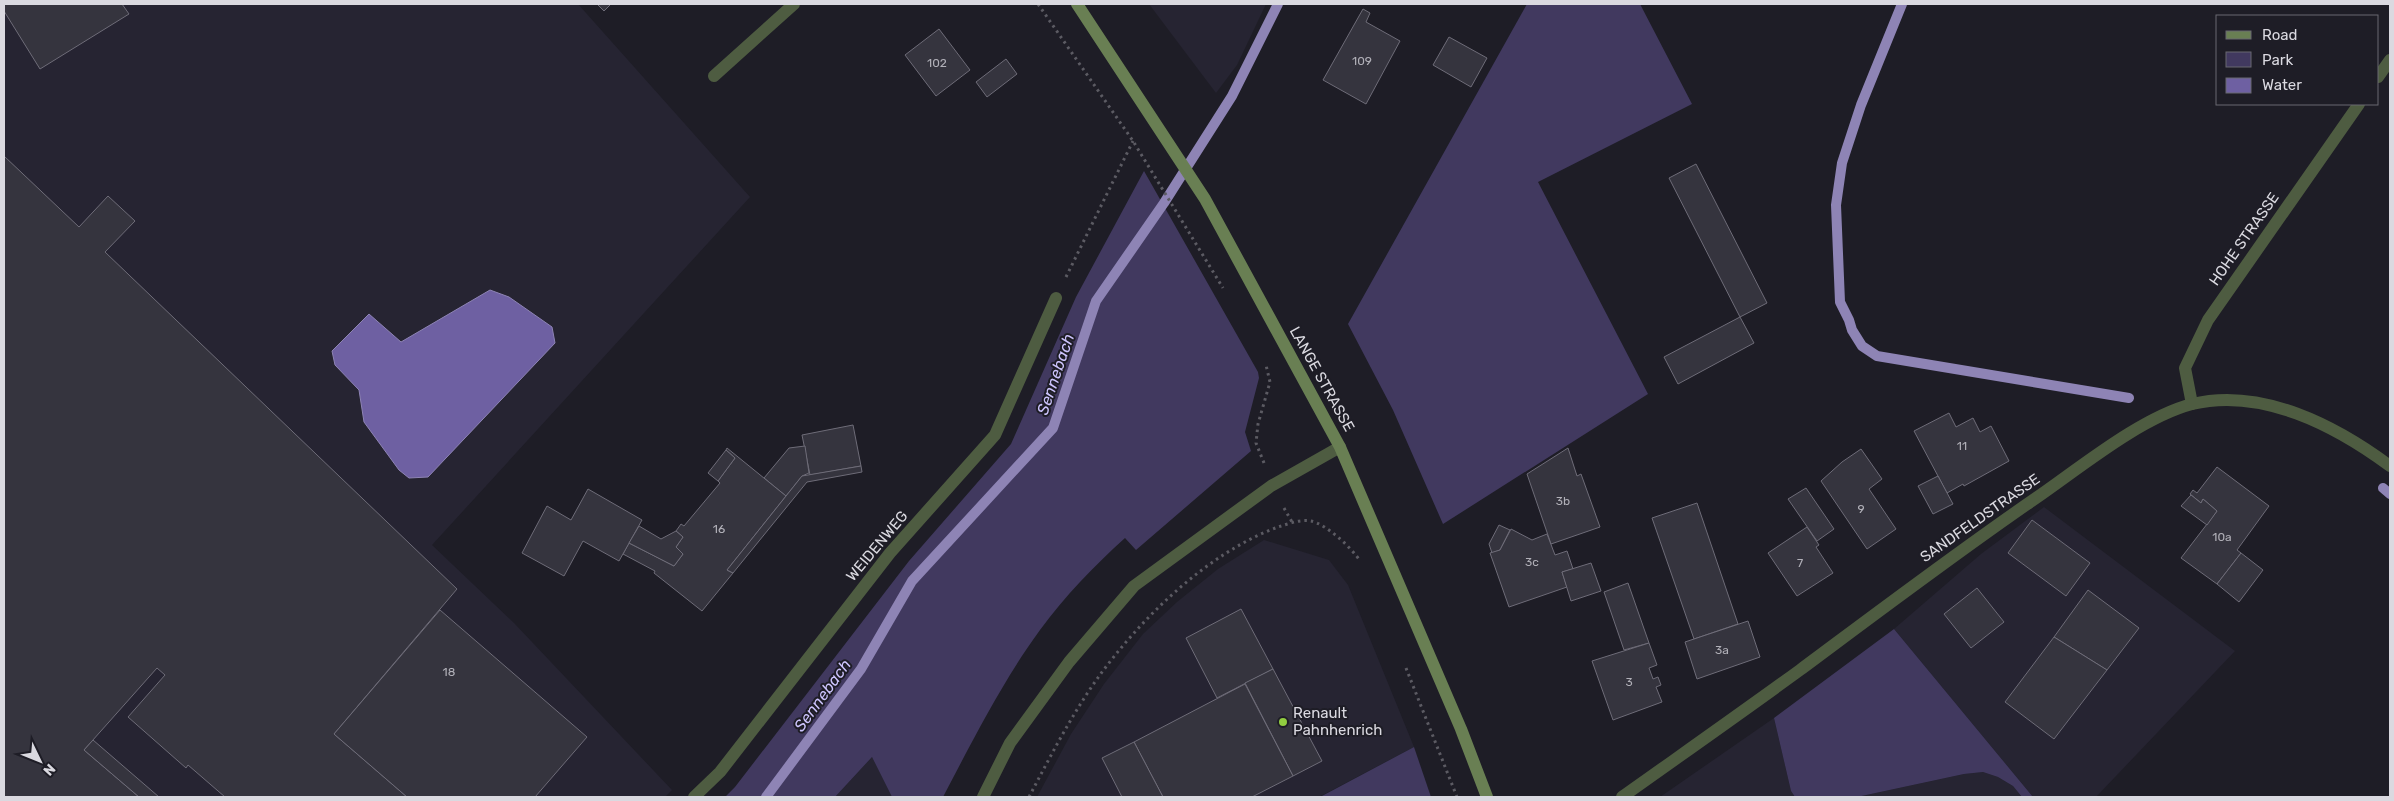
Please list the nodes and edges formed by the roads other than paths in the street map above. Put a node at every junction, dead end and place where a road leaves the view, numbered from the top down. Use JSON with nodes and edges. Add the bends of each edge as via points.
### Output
{"nodes":[{"id":1,"x":794,"y":4,"type":"edge"},
{"id":2,"x":1077,"y":4,"type":"edge"},
{"id":3,"x":2390,"y":60,"type":"edge"},
{"id":4,"x":714,"y":76,"type":"dead end"},
{"id":5,"x":2379,"y":76,"type":"edge"},
{"id":6,"x":2358,"y":105,"type":"edge"},
{"id":7,"x":1056,"y":298,"type":"road end"},
{"id":8,"x":2192,"y":404,"type":"junction"},
{"id":9,"x":1340,"y":447,"type":"junction"},
{"id":10,"x":2390,"y":466,"type":"edge"},
{"id":11,"x":694,"y":797,"type":"edge"},
{"id":12,"x":982,"y":797,"type":"edge"},
{"id":13,"x":1487,"y":797,"type":"edge"},
{"id":14,"x":1622,"y":797,"type":"edge"}],
"edges":[{"from":1,"to":4,"type":"street"},
{"from":2,"to":9,"type":"main road","name":"LANGE STRASSE","via":[[1205,199]]},
{"from":3,"to":5,"type":"street"},
{"from":6,"to":8,"type":"street","name":"HOHE STRASSE","via":[[2208,320],[2185,368]]},
{"from":7,"to":11,"type":"street","name":"WEIDENWEG","via":[[995,435],[890,553],[720,772]]},
{"from":8,"to":10,"type":"street","name":"SANDFELDSTRASSE","via":[[2230,400],[2269,405],[2312,419],[2363,446]]},
{"from":8,"to":14,"type":"street","name":"SANDFELDSTRASSE","via":[[2148,421],[1974,540]]},
{"from":9,"to":12,"type":"street","via":[[1271,486],[1134,586],[1068,662],[1010,743]]},
{"from":9,"to":13,"type":"main road","name":"LANGE STRASSE"}]}
